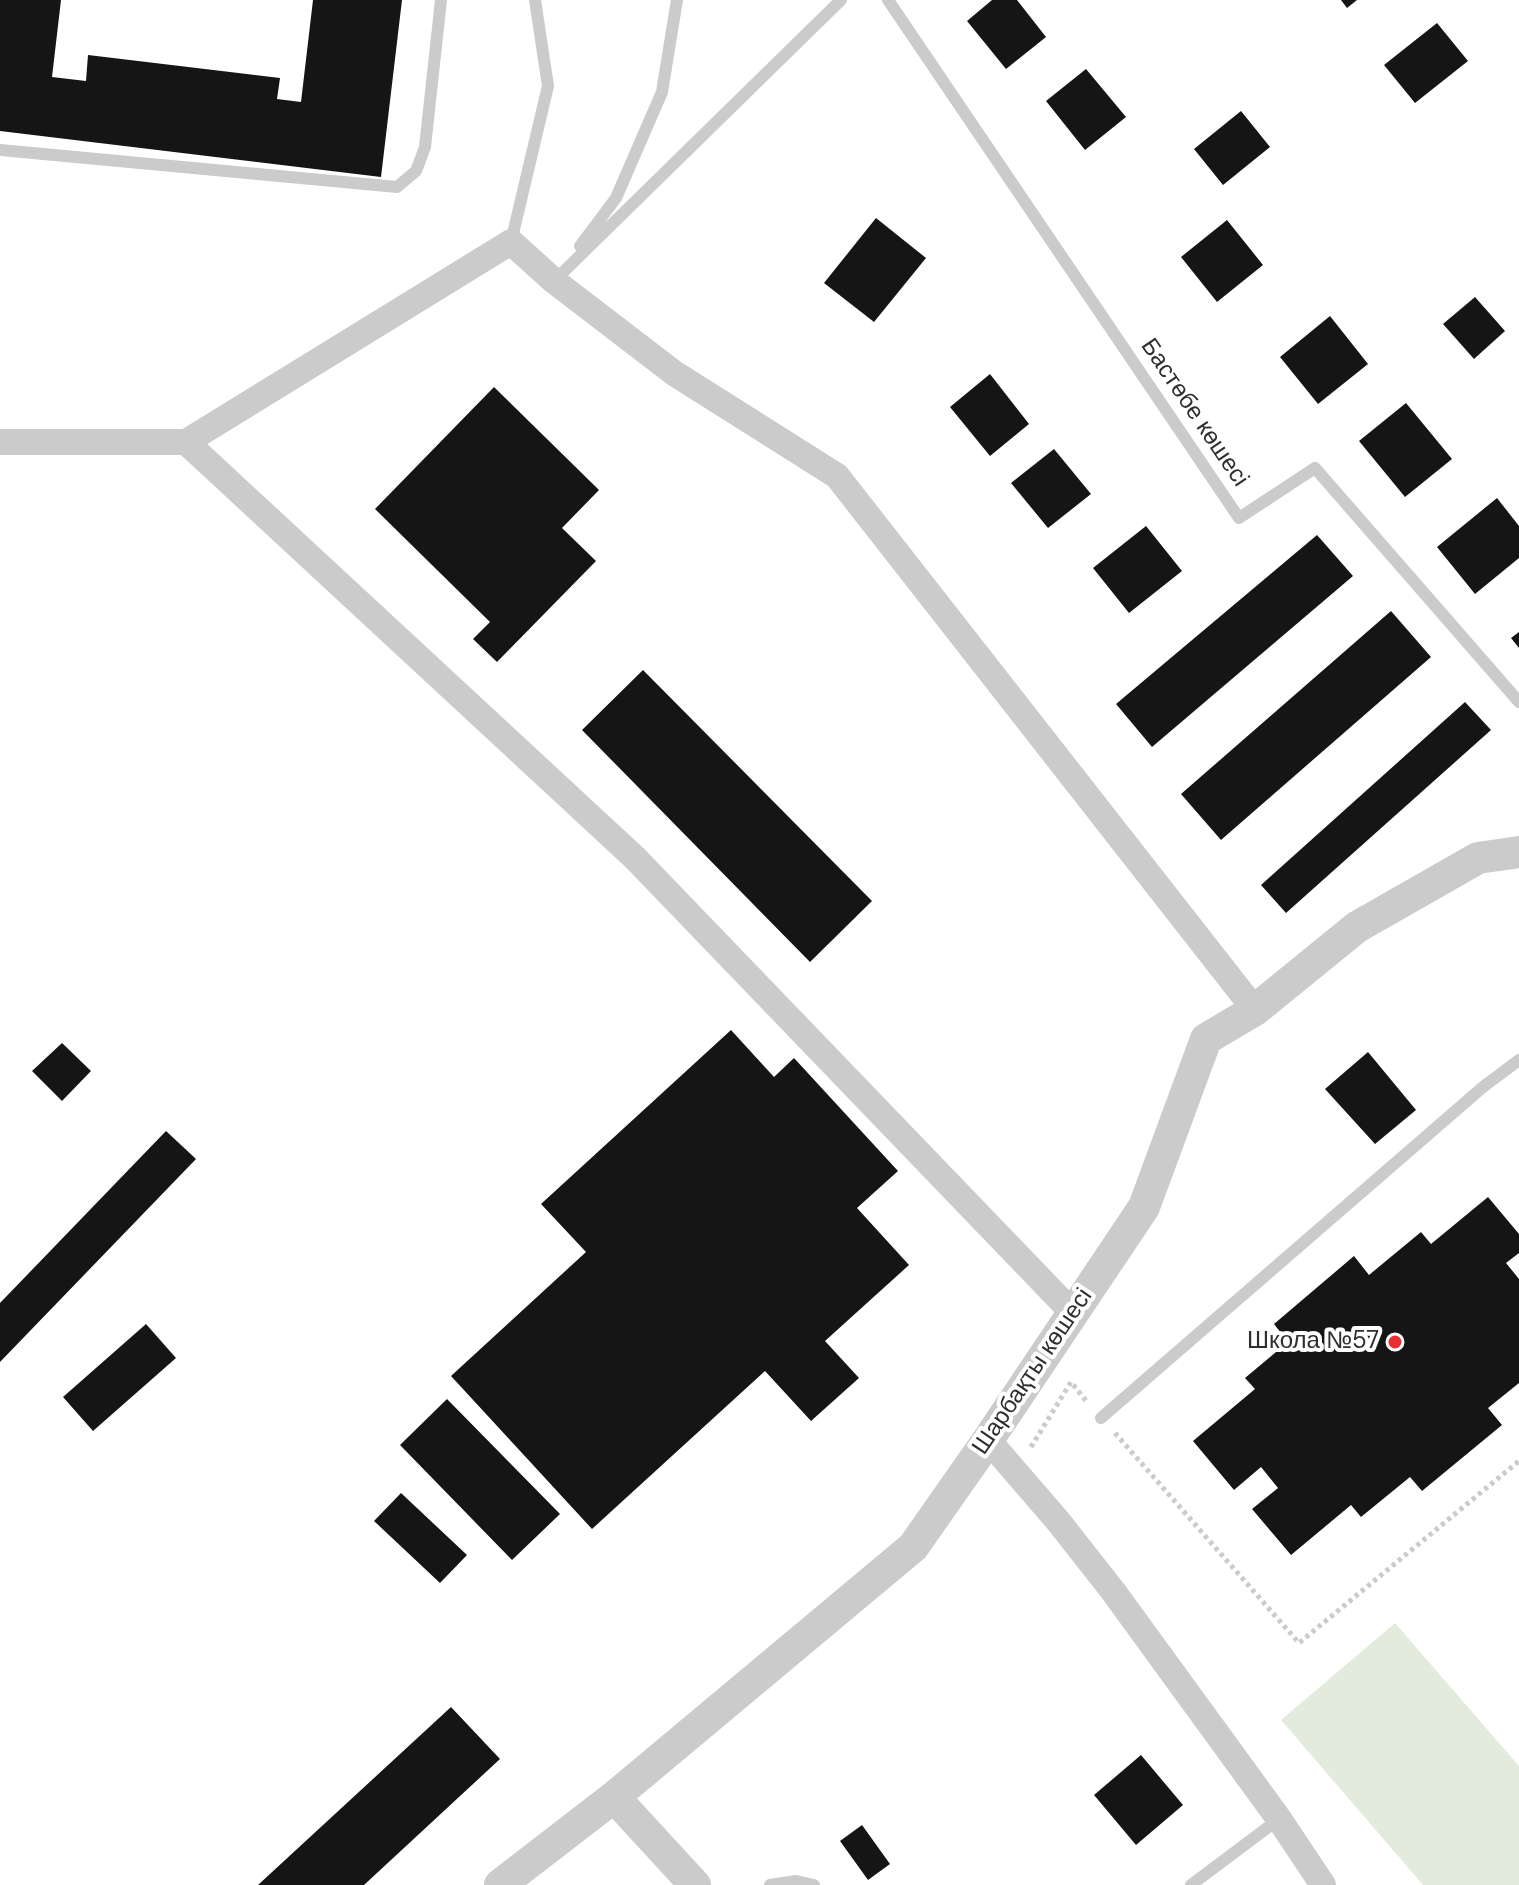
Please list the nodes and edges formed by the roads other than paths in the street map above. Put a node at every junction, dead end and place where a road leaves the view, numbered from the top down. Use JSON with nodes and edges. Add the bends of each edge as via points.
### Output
{"nodes":[{"id":1,"x":441,"y":0,"type":"edge"},
{"id":2,"x":535,"y":0,"type":"edge"},
{"id":3,"x":677,"y":0,"type":"edge"},
{"id":4,"x":841,"y":0,"type":"edge"},
{"id":5,"x":888,"y":0,"type":"edge"},
{"id":6,"x":0,"y":150,"type":"edge"},
{"id":7,"x":511,"y":242,"type":"junction"},
{"id":8,"x":554,"y":281,"type":"junction"},
{"id":9,"x":0,"y":442,"type":"edge"},
{"id":10,"x":186,"y":442,"type":"junction"},
{"id":11,"x":1519,"y":702,"type":"edge"},
{"id":12,"x":1519,"y":852,"type":"edge"},
{"id":13,"x":1255,"y":1010,"type":"junction"},
{"id":14,"x":1519,"y":1060,"type":"edge"},
{"id":15,"x":1073,"y":1313,"type":"junction"},
{"id":16,"x":1101,"y":1418,"type":"road end"},
{"id":17,"x":988,"y":1440,"type":"junction"},
{"id":18,"x":614,"y":1797,"type":"junction"},
{"id":19,"x":1279,"y":1819,"type":"junction"},
{"id":20,"x":500,"y":1885,"type":"edge"},
{"id":21,"x":695,"y":1885,"type":"edge"},
{"id":22,"x":770,"y":1885,"type":"edge"},
{"id":23,"x":814,"y":1885,"type":"edge"},
{"id":24,"x":1191,"y":1885,"type":"edge"},
{"id":25,"x":1323,"y":1885,"type":"edge"}],
"edges":[{"from":1,"to":6,"type":"lane","via":[[425,147],[416,171],[397,187]]},
{"from":2,"to":7,"type":"lane","via":[[548,86]]},
{"from":3,"to":8,"type":"lane","via":[[662,92],[616,198]]},
{"from":4,"to":8,"type":"lane"},
{"from":5,"to":11,"type":"lane","name":"Бастөбе көшесі","via":[[1239,518],[1315,468]]},
{"from":7,"to":8,"type":"street"},
{"from":7,"to":10,"type":"street"},
{"from":8,"to":13,"type":"street","via":[[674,373],[837,476]]},
{"from":9,"to":10,"type":"street"},
{"from":10,"to":15,"type":"street","via":[[635,858]]},
{"from":12,"to":13,"type":"street","name":"Шарбақты көшесі","via":[[1478,858],[1357,927]]},
{"from":13,"to":15,"type":"street","name":"Шарбақты көшесі","via":[[1206,1039],[1144,1207]]},
{"from":14,"to":16,"type":"lane"},
{"from":15,"to":17,"type":"street","name":"Шарбақты көшесі"},
{"from":17,"to":18,"type":"street","name":"Шарбақты көшесі","via":[[913,1547]]},
{"from":17,"to":19,"type":"street","via":[[1113,1591]]},
{"from":18,"to":20,"type":"street","name":"Шарбақты көшесі"},
{"from":18,"to":21,"type":"street"},
{"from":19,"to":24,"type":"lane"},
{"from":19,"to":25,"type":"street"},
{"from":22,"to":23,"type":"lane"}]}
